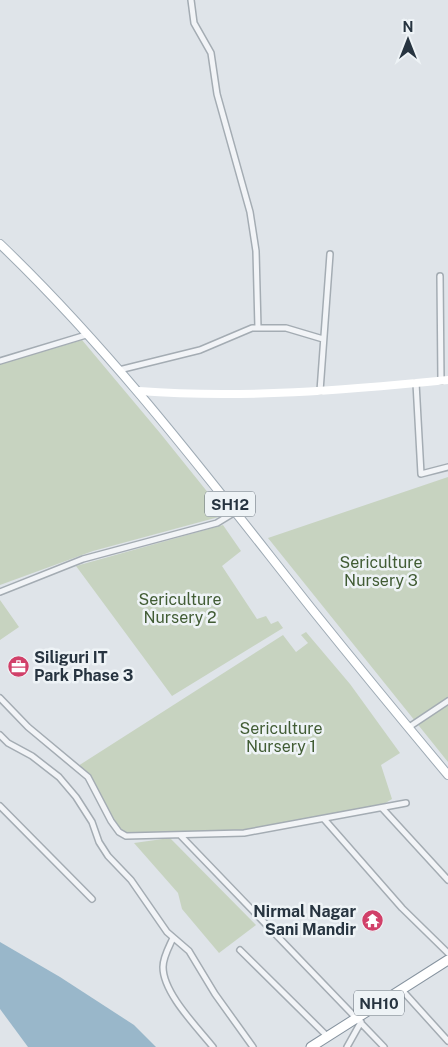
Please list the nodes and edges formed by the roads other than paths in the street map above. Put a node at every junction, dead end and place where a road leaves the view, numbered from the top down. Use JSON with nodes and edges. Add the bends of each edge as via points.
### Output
{"nodes":[{"id":1,"x":192,"y":0,"type":"edge"},
{"id":2,"x":0,"y":244,"type":"edge"},
{"id":3,"x":330,"y":254,"type":"dead end"},
{"id":4,"x":440,"y":276,"type":"dead end"},
{"id":5,"x":258,"y":328,"type":"junction"},
{"id":6,"x":86,"y":335,"type":"junction"},
{"id":7,"x":324,"y":339,"type":"junction"},
{"id":8,"x":0,"y":361,"type":"edge"},
{"id":9,"x":119,"y":370,"type":"junction"},
{"id":10,"x":444,"y":380,"type":"edge"},
{"id":11,"x":416,"y":383,"type":"junction"},
{"id":12,"x":139,"y":391,"type":"junction"},
{"id":13,"x":320,"y":391,"type":"junction"},
{"id":14,"x":448,"y":467,"type":"edge"},
{"id":15,"x":235,"y":512,"type":"junction"},
{"id":16,"x":0,"y":592,"type":"edge"},
{"id":17,"x":0,"y":698,"type":"edge"},
{"id":18,"x":448,"y":701,"type":"edge"},
{"id":19,"x":409,"y":728,"type":"junction"},
{"id":20,"x":0,"y":736,"type":"edge"},
{"id":21,"x":448,"y":774,"type":"edge"},
{"id":22,"x":406,"y":803,"type":"dead end"},
{"id":23,"x":0,"y":806,"type":"edge"},
{"id":24,"x":382,"y":808,"type":"junction"},
{"id":25,"x":324,"y":819,"type":"junction"},
{"id":26,"x":181,"y":836,"type":"junction"},
{"id":27,"x":448,"y":880,"type":"edge"},
{"id":28,"x":92,"y":899,"type":"dead end"},
{"id":29,"x":173,"y":938,"type":"junction"},
{"id":30,"x":240,"y":950,"type":"dead end"},
{"id":31,"x":448,"y":953,"type":"edge"},
{"id":32,"x":448,"y":960,"type":"edge"},
{"id":33,"x":401,"y":989,"type":"junction"},
{"id":34,"x":359,"y":1020,"type":"junction"},
{"id":35,"x":327,"y":1036,"type":"junction"},
{"id":36,"x":448,"y":1041,"type":"edge"},
{"id":37,"x":213,"y":1047,"type":"edge"},
{"id":38,"x":253,"y":1047,"type":"edge"},
{"id":39,"x":312,"y":1047,"type":"edge"},
{"id":40,"x":347,"y":1047,"type":"edge"},
{"id":41,"x":384,"y":1047,"type":"edge"}],
"edges":[{"from":1,"to":5,"type":"street","via":[[194,23],[211,53],[217,94],[250,212],[256,251]]},
{"from":2,"to":6,"type":"main road","number":"SH12"},
{"from":3,"to":7,"type":"street"},
{"from":4,"to":10,"type":"street"},
{"from":5,"to":7,"type":"street","via":[[286,328]]},
{"from":5,"to":9,"type":"street","via":[[200,350]]},
{"from":6,"to":8,"type":"street"},
{"from":6,"to":9,"type":"main road","number":"SH12"},
{"from":7,"to":13,"type":"street"},
{"from":9,"to":12,"type":"main road","number":"SH12"},
{"from":10,"to":11,"type":"main road"},
{"from":11,"to":13,"type":"main road"},
{"from":11,"to":14,"type":"street","via":[[421,474]]},
{"from":12,"to":13,"type":"main road","via":[[192,395]]},
{"from":12,"to":15,"type":"main road","number":"SH12"},
{"from":15,"to":16,"type":"street","via":[[218,523],[83,559]]},
{"from":15,"to":19,"type":"main road","number":"SH12"},
{"from":17,"to":26,"type":"street","via":[[28,727],[90,780],[121,834]]},
{"from":18,"to":19,"type":"street"},
{"from":19,"to":21,"type":"main road","number":"SH12"},
{"from":20,"to":29,"type":"street","via":[[32,756],[76,797],[108,856],[131,880]]},
{"from":22,"to":24,"type":"street"},
{"from":23,"to":28,"type":"street"},
{"from":24,"to":25,"type":"street"},
{"from":24,"to":27,"type":"street"},
{"from":25,"to":26,"type":"street","via":[[244,833]]},
{"from":25,"to":31,"type":"street","via":[[402,908]]},
{"from":26,"to":34,"type":"street"},
{"from":29,"to":37,"type":"street","via":[[164,958],[163,970],[168,988]]},
{"from":29,"to":38,"type":"street","via":[[189,951]]},
{"from":30,"to":35,"type":"street"},
{"from":32,"to":33,"type":"highway","number":"NH10"},
{"from":33,"to":34,"type":"highway","number":"NH10"},
{"from":33,"to":36,"type":"street"},
{"from":34,"to":35,"type":"highway","number":"NH10"},
{"from":34,"to":40,"type":"street"},
{"from":34,"to":41,"type":"street"},
{"from":35,"to":39,"type":"highway","number":"NH10"}]}
